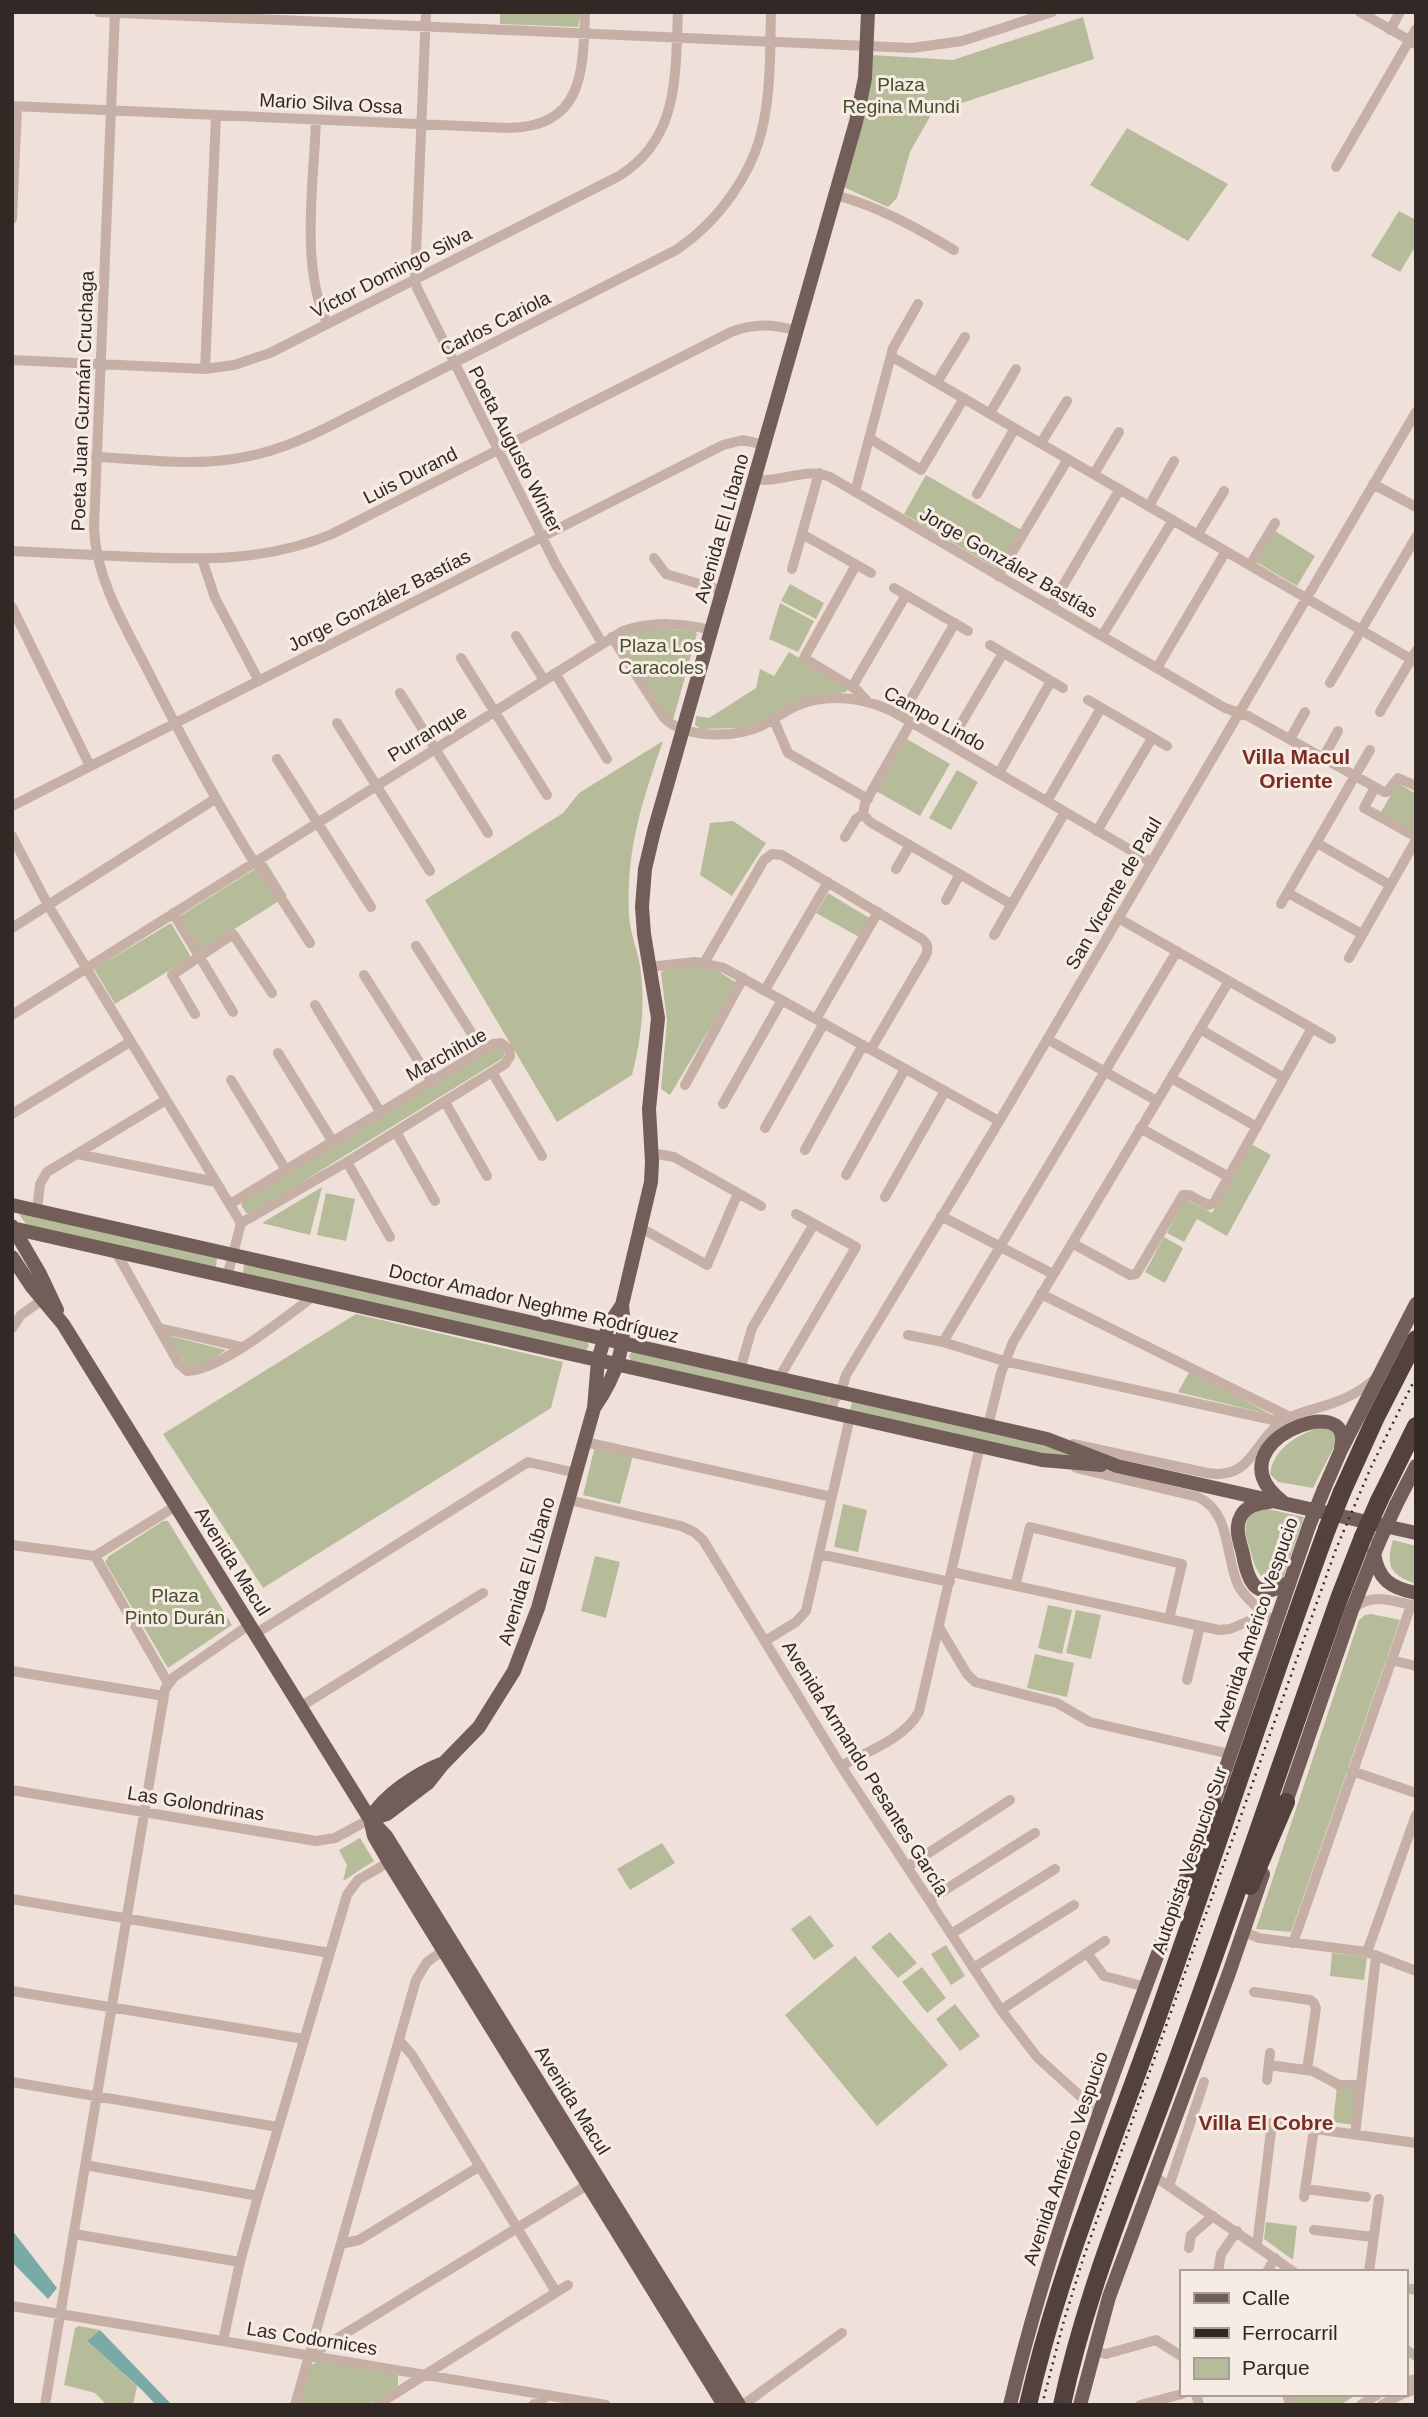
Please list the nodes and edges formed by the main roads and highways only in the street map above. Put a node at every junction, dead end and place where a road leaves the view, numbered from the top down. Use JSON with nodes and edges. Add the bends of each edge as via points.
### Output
{"nodes":[{"id":1,"x":869,"y":12,"type":"edge"},
{"id":2,"x":12,"y":1205,"type":"edge"},
{"id":3,"x":13,"y":1228,"type":"edge"},
{"id":4,"x":12,"y":1257,"type":"edge"},
{"id":5,"x":385,"y":1289,"type":"junction"},
{"id":6,"x":1416,"y":1304,"type":"edge"},
{"id":7,"x":622,"y":1305,"type":"junction"},
{"id":8,"x":380,"y":1311,"type":"junction"},
{"id":9,"x":63,"y":1324,"type":"junction"},
{"id":10,"x":604,"y":1339,"type":"junction"},
{"id":11,"x":1416,"y":1339,"type":"edge"},
{"id":12,"x":623,"y":1343,"type":"junction"},
{"id":13,"x":598,"y":1360,"type":"junction"},
{"id":14,"x":617,"y":1365,"type":"junction"},
{"id":15,"x":594,"y":1408,"type":"junction"},
{"id":16,"x":1416,"y":1426,"type":"edge"},
{"id":17,"x":1341,"y":1450,"type":"junction"},
{"id":18,"x":1117,"y":1466,"type":"junction"},
{"id":19,"x":1416,"y":1466,"type":"edge"},
{"id":20,"x":1333,"y":1491,"type":"junction"},
{"id":21,"x":1281,"y":1503,"type":"junction"},
{"id":22,"x":1388,"y":1503,"type":"junction"},
{"id":23,"x":1416,"y":1533,"type":"edge"},
{"id":24,"x":1372,"y":1544,"type":"junction"},
{"id":25,"x":1289,"y":1582,"type":"junction"},
{"id":26,"x":1414,"y":1602,"type":"edge"},
{"id":27,"x":1286,"y":1802,"type":"junction"},
{"id":28,"x":1213,"y":1806,"type":"junction"},
{"id":29,"x":370,"y":1819,"type":"junction"},
{"id":30,"x":1195,"y":2011,"type":"junction"},
{"id":31,"x":1154,"y":2024,"type":"junction"},
{"id":32,"x":724,"y":2405,"type":"edge"},
{"id":33,"x":741,"y":2405,"type":"edge"},
{"id":34,"x":1010,"y":2405,"type":"edge"},
{"id":35,"x":1028,"y":2405,"type":"edge"},
{"id":36,"x":1062,"y":2405,"type":"edge"},
{"id":37,"x":1080,"y":2405,"type":"edge"}],
"edges":[{"from":1,"to":7,"type":"main road","name":"Avenida El Líbano","via":[[859,108],[645,869],[642,920],[658,1018],[649,1109],[651,1182]]},
{"from":2,"to":5,"type":"main road","name":"Doctor Amador Neghme Rodríguez"},
{"from":3,"to":8,"type":"main road","name":"Doctor Amador Neghme Rodríguez"},
{"from":3,"to":9,"type":"main road","name":"Avenida Macul"},
{"from":4,"to":9,"type":"main road","name":"Avenida Macul"},
{"from":5,"to":8,"type":"main road"},
{"from":5,"to":10,"type":"main road","name":"Doctor Amador Neghme Rodríguez"},
{"from":6,"to":17,"type":"main road","name":"Avenida Américo Vespucio"},
{"from":7,"to":10,"type":"main road","name":"Avenida El Líbano"},
{"from":7,"to":12,"type":"main road","name":"Avenida El Líbano"},
{"from":8,"to":13,"type":"main road","name":"Doctor Amador Neghme Rodríguez"},
{"from":9,"to":29,"type":"main road","name":"Avenida Macul"},
{"from":10,"to":12,"type":"main road","name":"Doctor Amador Neghme Rodríguez"},
{"from":10,"to":13,"type":"main road","name":"Avenida El Líbano"},
{"from":11,"to":20,"type":"highway","name":"Autopista Vespucio Sur"},
{"from":12,"to":14,"type":"main road","name":"Avenida El Líbano"},
{"from":12,"to":18,"type":"main road","name":"Doctor Amador Neghme Rodríguez","via":[[1046,1439]]},
{"from":13,"to":14,"type":"main road","name":"Doctor Amador Neghme Rodríguez"},
{"from":13,"to":15,"type":"main road","name":"Avenida El Líbano"},
{"from":14,"to":15,"type":"main road","name":"Avenida El Líbano"},
{"from":14,"to":18,"type":"main road","name":"Doctor Amador Neghme Rodríguez","via":[[1042,1460]]},
{"from":15,"to":29,"type":"main road","name":"Avenida El Líbano","via":[[533,1625],[514,1671],[479,1727],[443,1764],[387,1799]]},
{"from":16,"to":22,"type":"highway"},
{"from":17,"to":20,"type":"main road","name":"Avenida Américo Vespucio"},
{"from":17,"to":21,"type":"main road","via":[[1341,1432],[1325,1421],[1301,1424],[1278,1438],[1265,1455],[1261,1473]]},
{"from":18,"to":21,"type":"main road","name":"Doctor Amador Neghme Rodríguez"},
{"from":19,"to":22,"type":"main road"},
{"from":20,"to":25,"type":"main road","name":"Avenida Américo Vespucio","bridge":true,"via":[[1309,1526]]},
{"from":20,"to":31,"type":"highway","name":"Autopista Vespucio Sur","bridge":true,"via":[[1328,1530]]},
{"from":21,"to":23,"type":"main road","name":"Doctor Amador Neghme Rodríguez"},
{"from":21,"to":25,"type":"main road","via":[[1255,1504],[1244,1511],[1238,1531],[1252,1584],[1269,1591]]},
{"from":22,"to":24,"type":"highway","bridge":true},
{"from":24,"to":26,"type":"main road","via":[[1384,1581]]},
{"from":24,"to":27,"type":"main road"},
{"from":24,"to":30,"type":"highway","via":[[1333,1614]]},
{"from":25,"to":28,"type":"main road","name":"Avenida Américo Vespucio","via":[[1270,1618]]},
{"from":27,"to":30,"type":"highway"},
{"from":27,"to":37,"type":"main road","via":[[1244,1932],[1109,2297]]},
{"from":28,"to":31,"type":"highway"},
{"from":28,"to":34,"type":"main road","name":"Avenida Américo Vespucio","via":[[1100,2114],[1033,2312]]},
{"from":29,"to":32,"type":"main road","name":"Avenida Macul","via":[[389,1862]]},
{"from":29,"to":33,"type":"main road","name":"Avenida Macul","via":[[400,1857]]},
{"from":30,"to":36,"type":"highway","via":[[1104,2257]]},
{"from":31,"to":35,"type":"highway","name":"Autopista Vespucio Sur","via":[[1061,2284]]}]}
